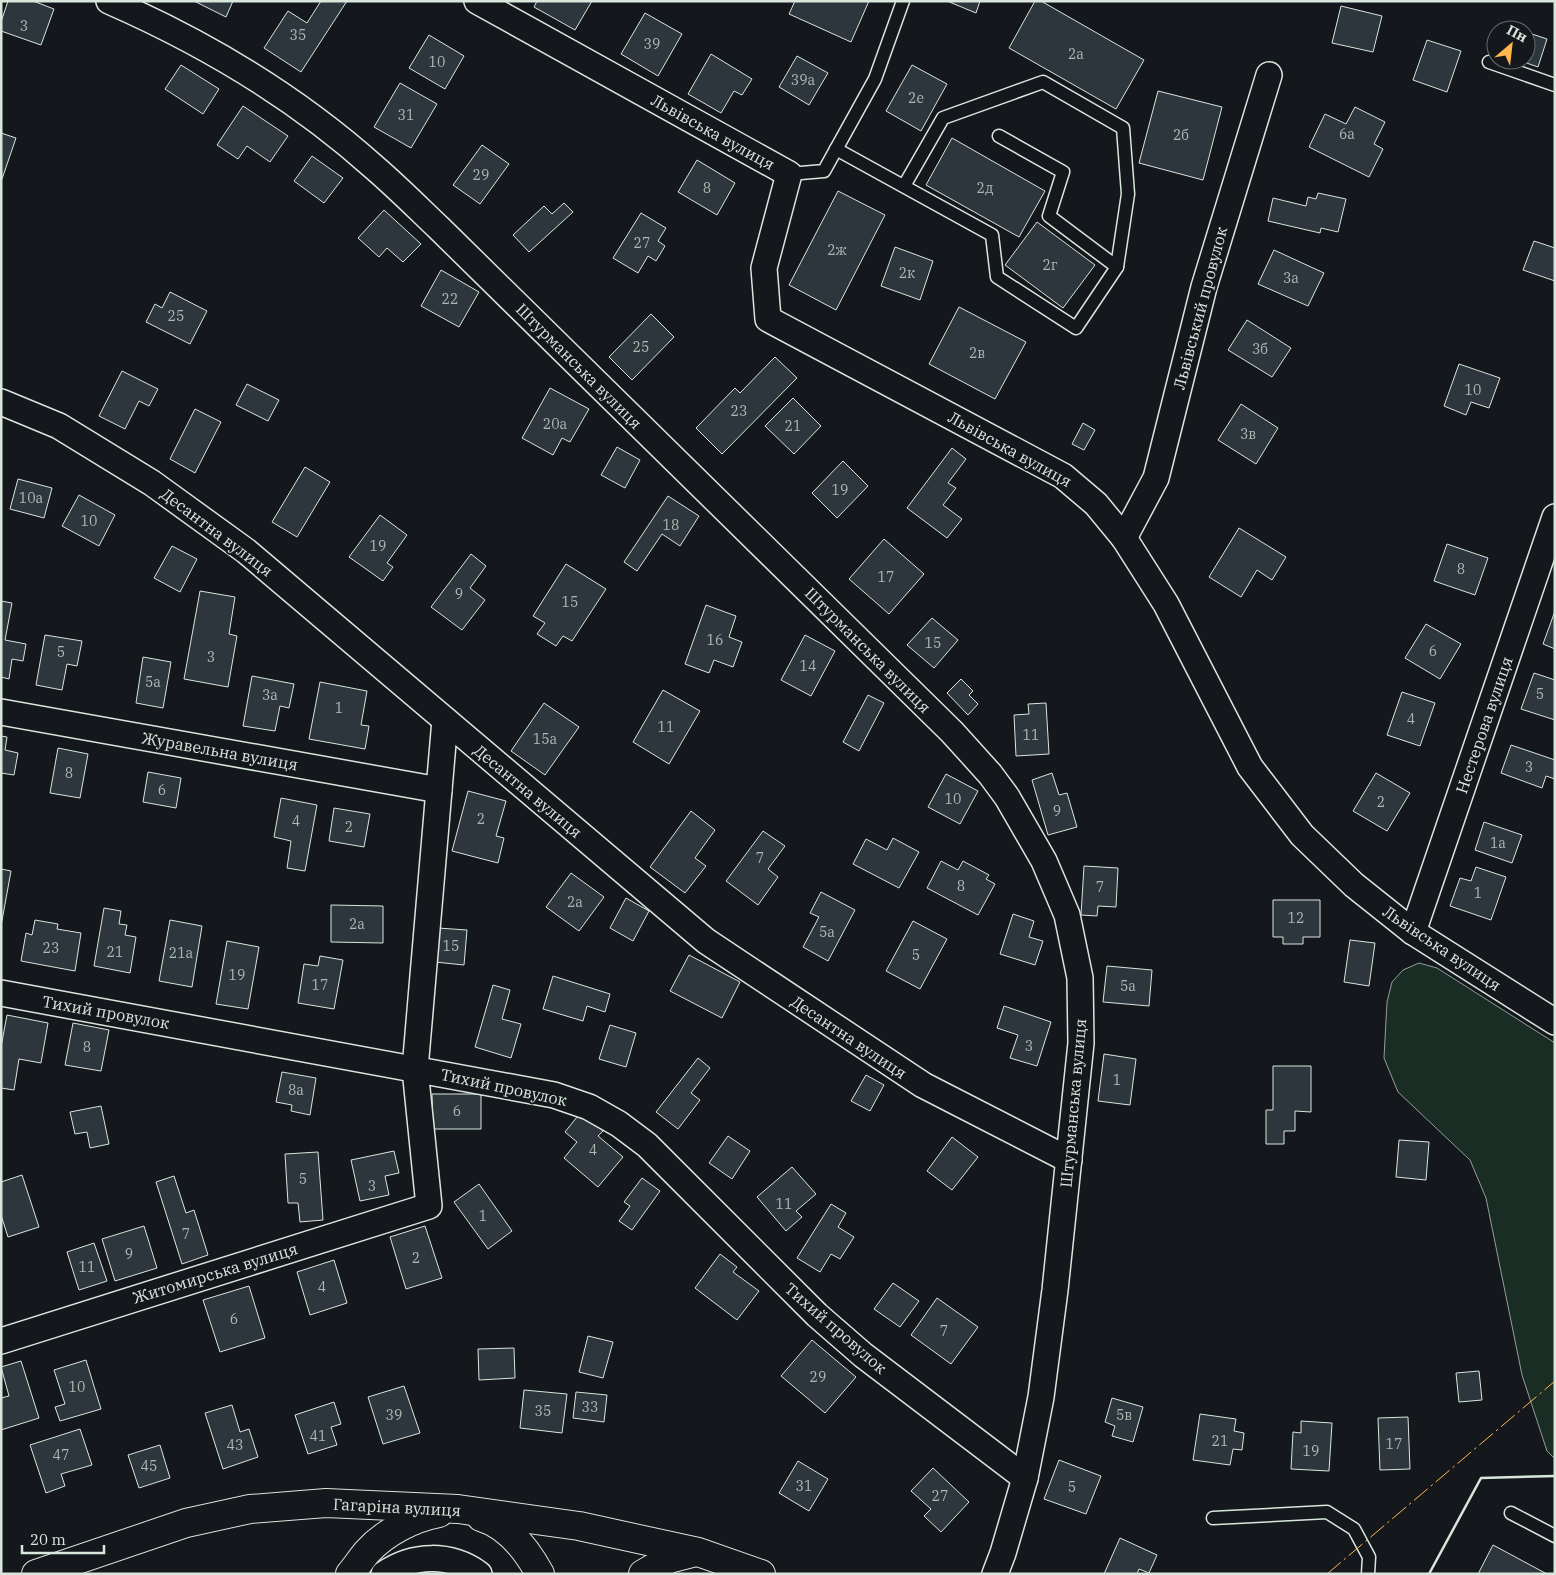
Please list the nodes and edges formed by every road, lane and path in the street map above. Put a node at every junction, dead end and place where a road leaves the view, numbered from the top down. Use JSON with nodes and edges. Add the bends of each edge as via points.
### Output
{"nodes":[{"id":1,"x":109,"y":1,"type":"edge"},
{"id":2,"x":478,"y":1,"type":"edge"},
{"id":3,"x":903,"y":1,"type":"edge"},
{"id":4,"x":1512,"y":70,"type":"edge"},
{"id":5,"x":1269,"y":75,"type":"dead end"},
{"id":6,"x":1555,"y":85,"type":"edge"},
{"id":7,"x":999,"y":136,"type":"dead end"},
{"id":8,"x":836,"y":149,"type":"junction"},
{"id":9,"x":789,"y":174,"type":"junction"},
{"id":10,"x":904,"y":186,"type":"junction"},
{"id":11,"x":1117,"y":267,"type":"junction"},
{"id":12,"x":1,"y":402,"type":"edge"},
{"id":13,"x":1555,"y":518,"type":"edge"},
{"id":14,"x":1124,"y":538,"type":"junction"},
{"id":15,"x":1,"y":712,"type":"edge"},
{"id":16,"x":445,"y":720,"type":"junction"},
{"id":17,"x":439,"y":790,"type":"junction"},
{"id":18,"x":1413,"y":932,"type":"junction"},
{"id":19,"x":1,"y":993,"type":"edge"},
{"id":20,"x":1555,"y":1022,"type":"edge"},
{"id":21,"x":415,"y":1069,"type":"junction"},
{"id":22,"x":1070,"y":1160,"type":"junction"},
{"id":23,"x":1,"y":1340,"type":"edge"},
{"id":24,"x":1025,"y":1478,"type":"junction"},
{"id":25,"x":458,"y":1509,"type":"junction"},
{"id":26,"x":1511,"y":1513,"type":"dead end"},
{"id":27,"x":1213,"y":1518,"type":"dead end"},
{"id":28,"x":1555,"y":1536,"type":"edge"},
{"id":29,"x":698,"y":1552,"type":"junction"},
{"id":30,"x":36,"y":1574,"type":"edge"},
{"id":31,"x":350,"y":1574,"type":"edge"},
{"id":32,"x":384,"y":1574,"type":"edge"},
{"id":33,"x":479,"y":1574,"type":"edge"},
{"id":34,"x":540,"y":1574,"type":"edge"},
{"id":35,"x":643,"y":1574,"type":"edge"},
{"id":36,"x":761,"y":1574,"type":"edge"},
{"id":37,"x":995,"y":1574,"type":"edge"},
{"id":38,"x":1368,"y":1574,"type":"edge"}],
"edges":[{"from":1,"to":22,"type":"street","name":"Штурманська вулиця","via":[[232,63],[305,112],[375,167],[952,732],[990,774],[1044,861],[1067,915],[1080,978],[1081,1043]]},
{"from":2,"to":9,"type":"street","name":"Львівська вулиця"},
{"from":3,"to":8,"type":"lane","via":[[875,80]]},
{"from":4,"to":6,"type":"lane"},
{"from":5,"to":14,"type":"street","name":"Львівський провулок","via":[[1204,287],[1156,478]]},
{"from":7,"to":11,"type":"lane","via":[[1063,172],[1049,216]]},
{"from":8,"to":9,"type":"lane","via":[[824,171]]},
{"from":8,"to":10,"type":"lane"},
{"from":9,"to":14,"type":"street","name":"Львівська вулиця","via":[[764,268],[768,319],[1063,476],[1096,504]]},
{"from":10,"to":11,"type":"lane","via":[[992,235],[998,277],[1076,328]]},
{"from":10,"to":11,"type":"lane","via":[[943,118],[1043,82],[1123,128],[1128,194]]},
{"from":12,"to":16,"type":"street","name":"Десантна вулиця","via":[[59,426],[152,483],[246,551]]},
{"from":13,"to":18,"type":"street","name":"Нестерова вулиця"},
{"from":14,"to":18,"type":"street","name":"Львівська вулиця","via":[[1166,604],[1250,767],[1302,835],[1354,885]]},
{"from":15,"to":17,"type":"street","name":"Журавельна вулиця"},
{"from":16,"to":17,"type":"street"},
{"from":16,"to":22,"type":"street","name":"Десантна вулиця","via":[[706,941],[923,1086]]},
{"from":17,"to":21,"type":"street"},
{"from":18,"to":20,"type":"street","name":"Львівська вулиця"},
{"from":19,"to":21,"type":"street","name":"Тихий провулок"},
{"from":21,"to":23,"type":"street","name":"Житомирська вулиця","via":[[429,1206]]},
{"from":21,"to":24,"type":"street","name":"Тихий провулок","via":[[554,1095],[589,1108],[618,1124],[647,1145],[863,1355]]},
{"from":22,"to":24,"type":"street","name":"Штурманська вулиця","via":[[1041,1397]]},
{"from":24,"to":37,"type":"street","name":"Штурманська вулиця"},
{"from":25,"to":29,"type":"street","name":"Гагаріна вулиця","via":[[578,1526]]},
{"from":25,"to":30,"type":"street","name":"Гагаріна вулиця","via":[[326,1503],[250,1510],[186,1523]]},
{"from":25,"to":31,"type":"street","via":[[425,1516],[394,1530],[368,1551]]},
{"from":25,"to":34,"type":"street","via":[[485,1518],[510,1533],[529,1554]]},
{"from":26,"to":28,"type":"lane"},
{"from":27,"to":38,"type":"lane","via":[[1327,1512],[1354,1529],[1369,1558]]},
{"from":29,"to":35,"type":"street","via":[[669,1559]]},
{"from":29,"to":36,"type":"street","name":"Гагаріна вулиця"},
{"from":32,"to":33,"type":"street","via":[[413,1560],[433,1558],[452,1560]]}]}
